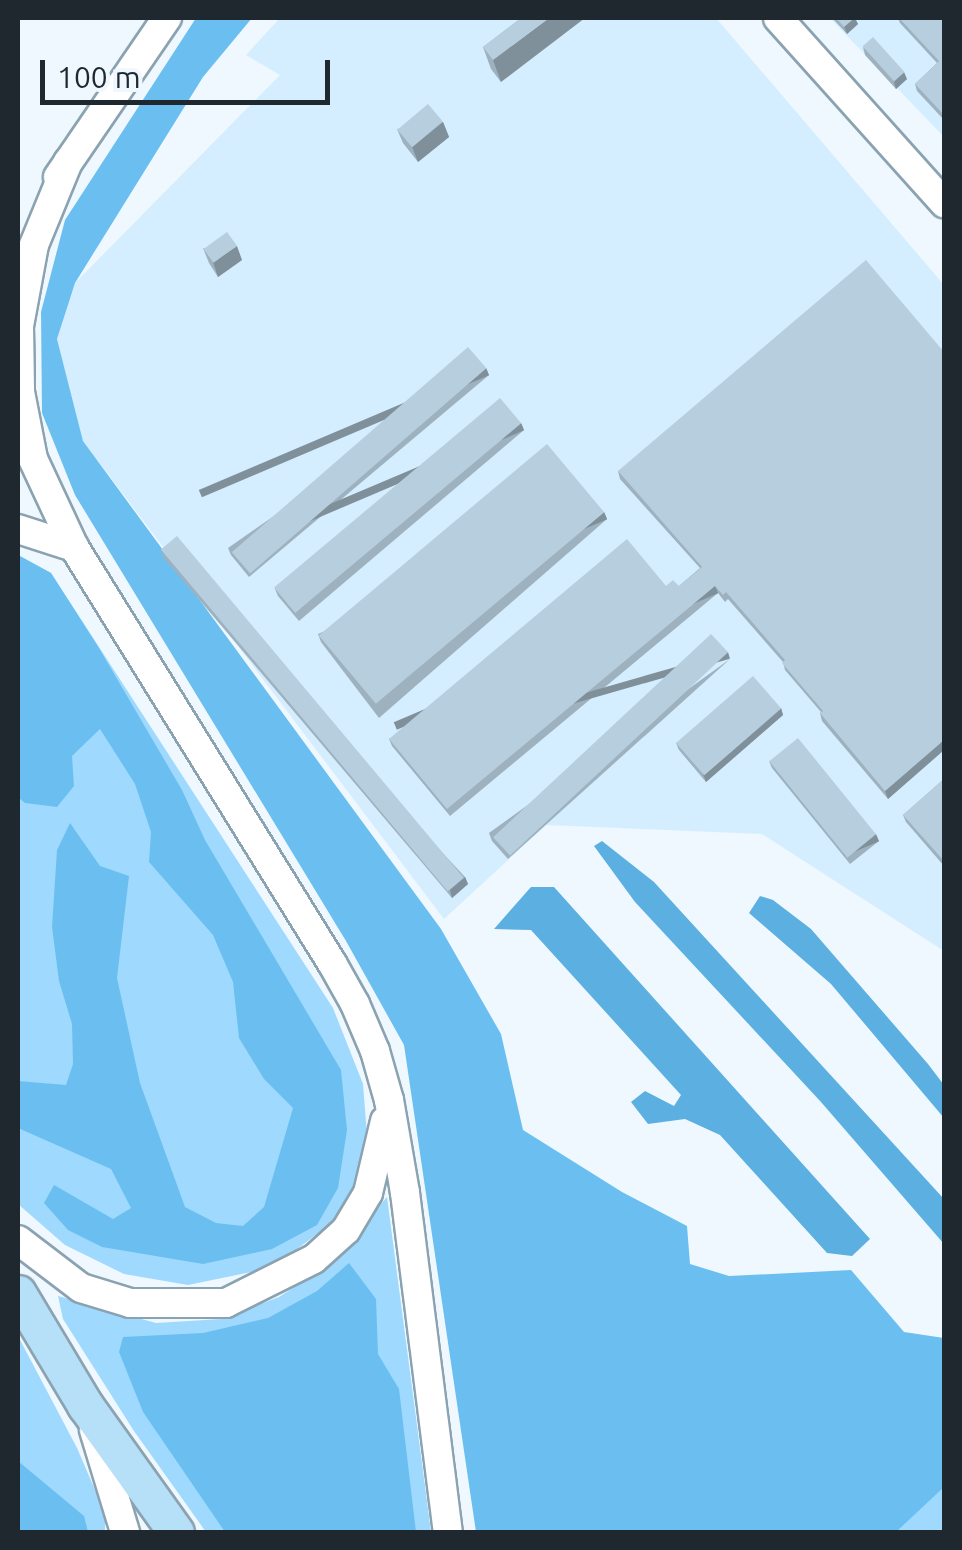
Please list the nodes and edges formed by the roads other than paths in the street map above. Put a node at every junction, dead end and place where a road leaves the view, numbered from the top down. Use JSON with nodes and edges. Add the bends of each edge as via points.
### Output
{"nodes":[{"id":1,"x":167,"y":18,"type":"edge"},
{"id":2,"x":778,"y":18,"type":"edge"},
{"id":3,"x":68,"y":162,"type":"junction"},
{"id":4,"x":944,"y":203,"type":"edge"},
{"id":5,"x":18,"y":236,"type":"edge"},
{"id":6,"x":18,"y":529,"type":"edge"},
{"id":7,"x":74,"y":548,"type":"junction"},
{"id":8,"x":389,"y":1100,"type":"junction"},
{"id":9,"x":18,"y":1240,"type":"edge"},
{"id":10,"x":18,"y":1294,"type":"edge"},
{"id":11,"x":85,"y":1405,"type":"junction"},
{"id":12,"x":125,"y":1532,"type":"edge"},
{"id":13,"x":176,"y":1532,"type":"edge"},
{"id":14,"x":448,"y":1532,"type":"edge"}],
"edges":[{"from":1,"to":3,"type":"street"},
{"from":2,"to":4,"type":"street"},
{"from":3,"to":5,"type":"street"},
{"from":3,"to":7,"type":"street","via":[[34,245],[19,326],[20,392],[34,459]]},
{"from":6,"to":7,"type":"street"},
{"from":7,"to":8,"type":"street","via":[[356,1004]]},
{"from":8,"to":9,"type":"street","via":[[368,1193],[346,1230],[314,1259],[226,1304],[113,1298],[81,1288]]},
{"from":8,"to":14,"type":"street"},
{"from":10,"to":11,"type":"main road"},
{"from":11,"to":12,"type":"street"},
{"from":11,"to":13,"type":"main road"}]}
